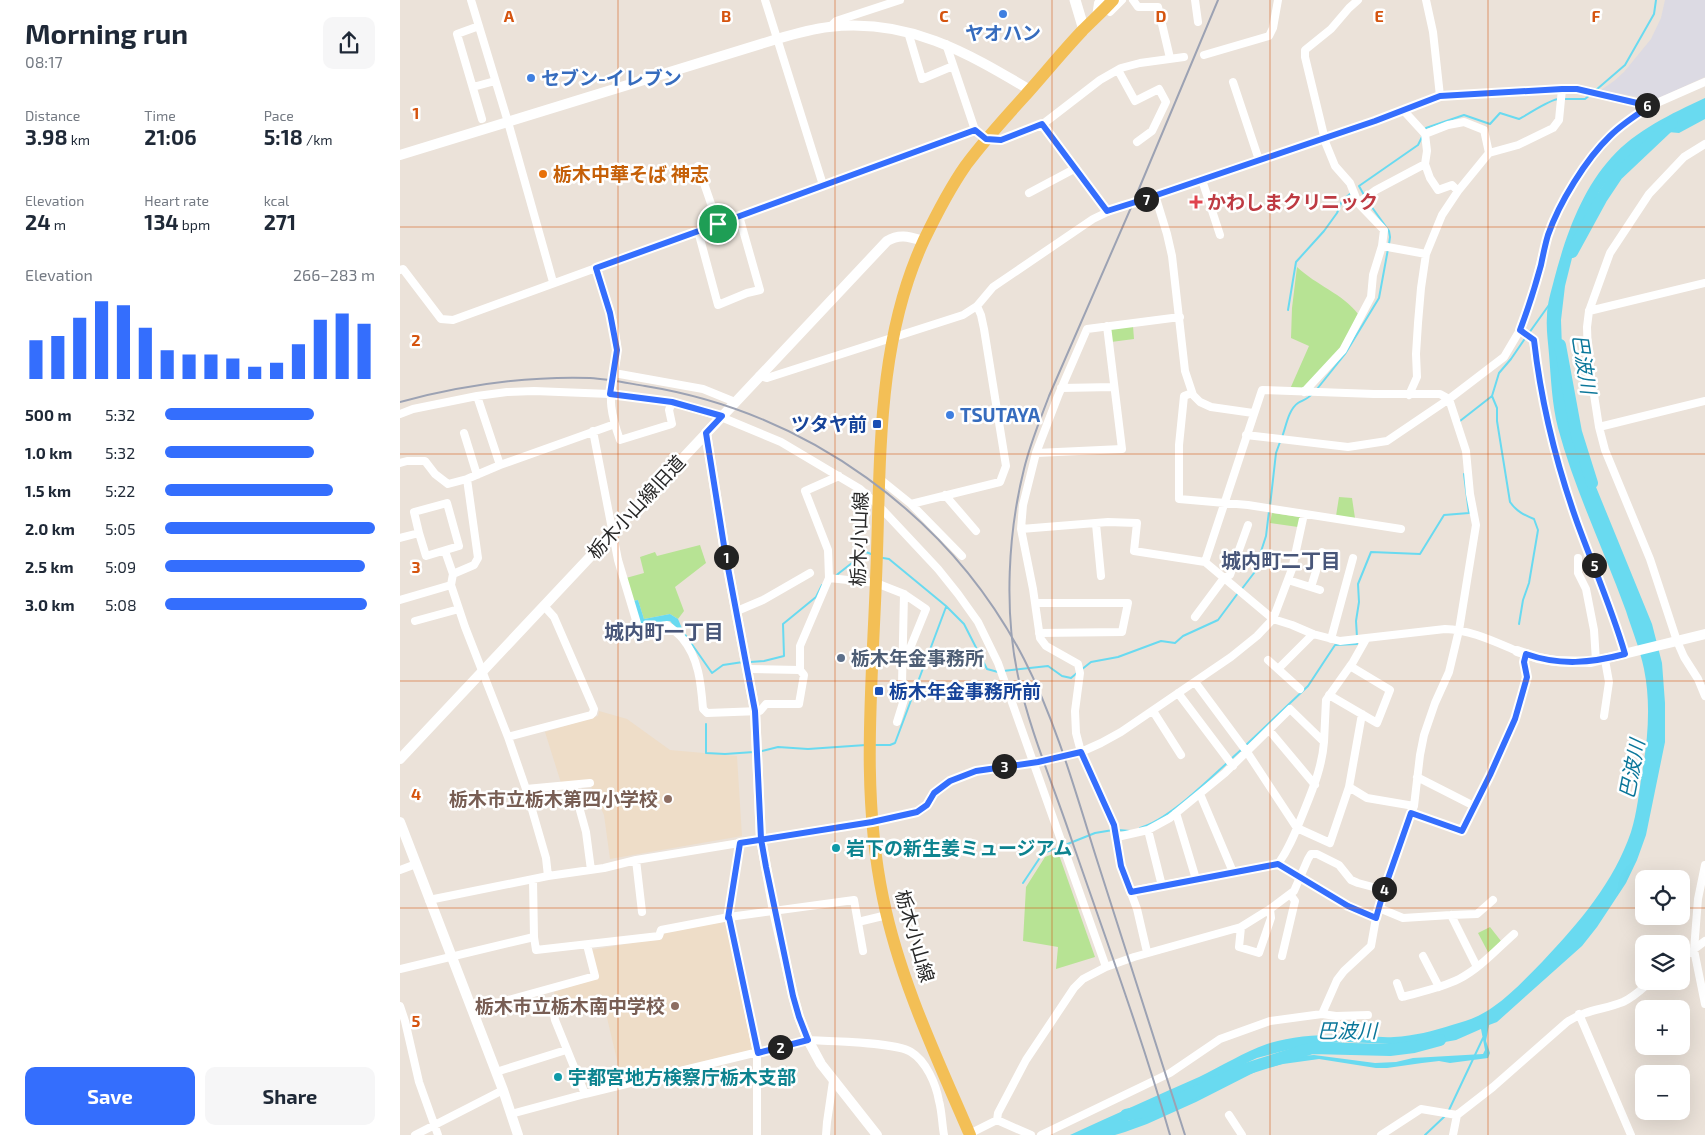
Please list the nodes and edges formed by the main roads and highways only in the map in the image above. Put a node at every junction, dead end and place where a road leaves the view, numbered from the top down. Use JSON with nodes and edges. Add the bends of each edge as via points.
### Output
{"nodes":[{"id":1,"x":1075,"y":0,"type":"edge"},
{"id":2,"x":1114,"y":0,"type":"edge"},
{"id":3,"x":1084,"y":30,"type":"junction"},
{"id":4,"x":969,"y":1135,"type":"edge"}],
"edges":[{"from":1,"to":3,"type":"main road"},
{"from":2,"to":3,"type":"main road","name":"栃木小山線"},
{"from":3,"to":4,"type":"main road","name":"栃木小山線","via":[[986,139],[953,186],[924,241],[908,283],[893,338],[886,387],[869,758],[872,822],[887,915],[903,970]]}]}
